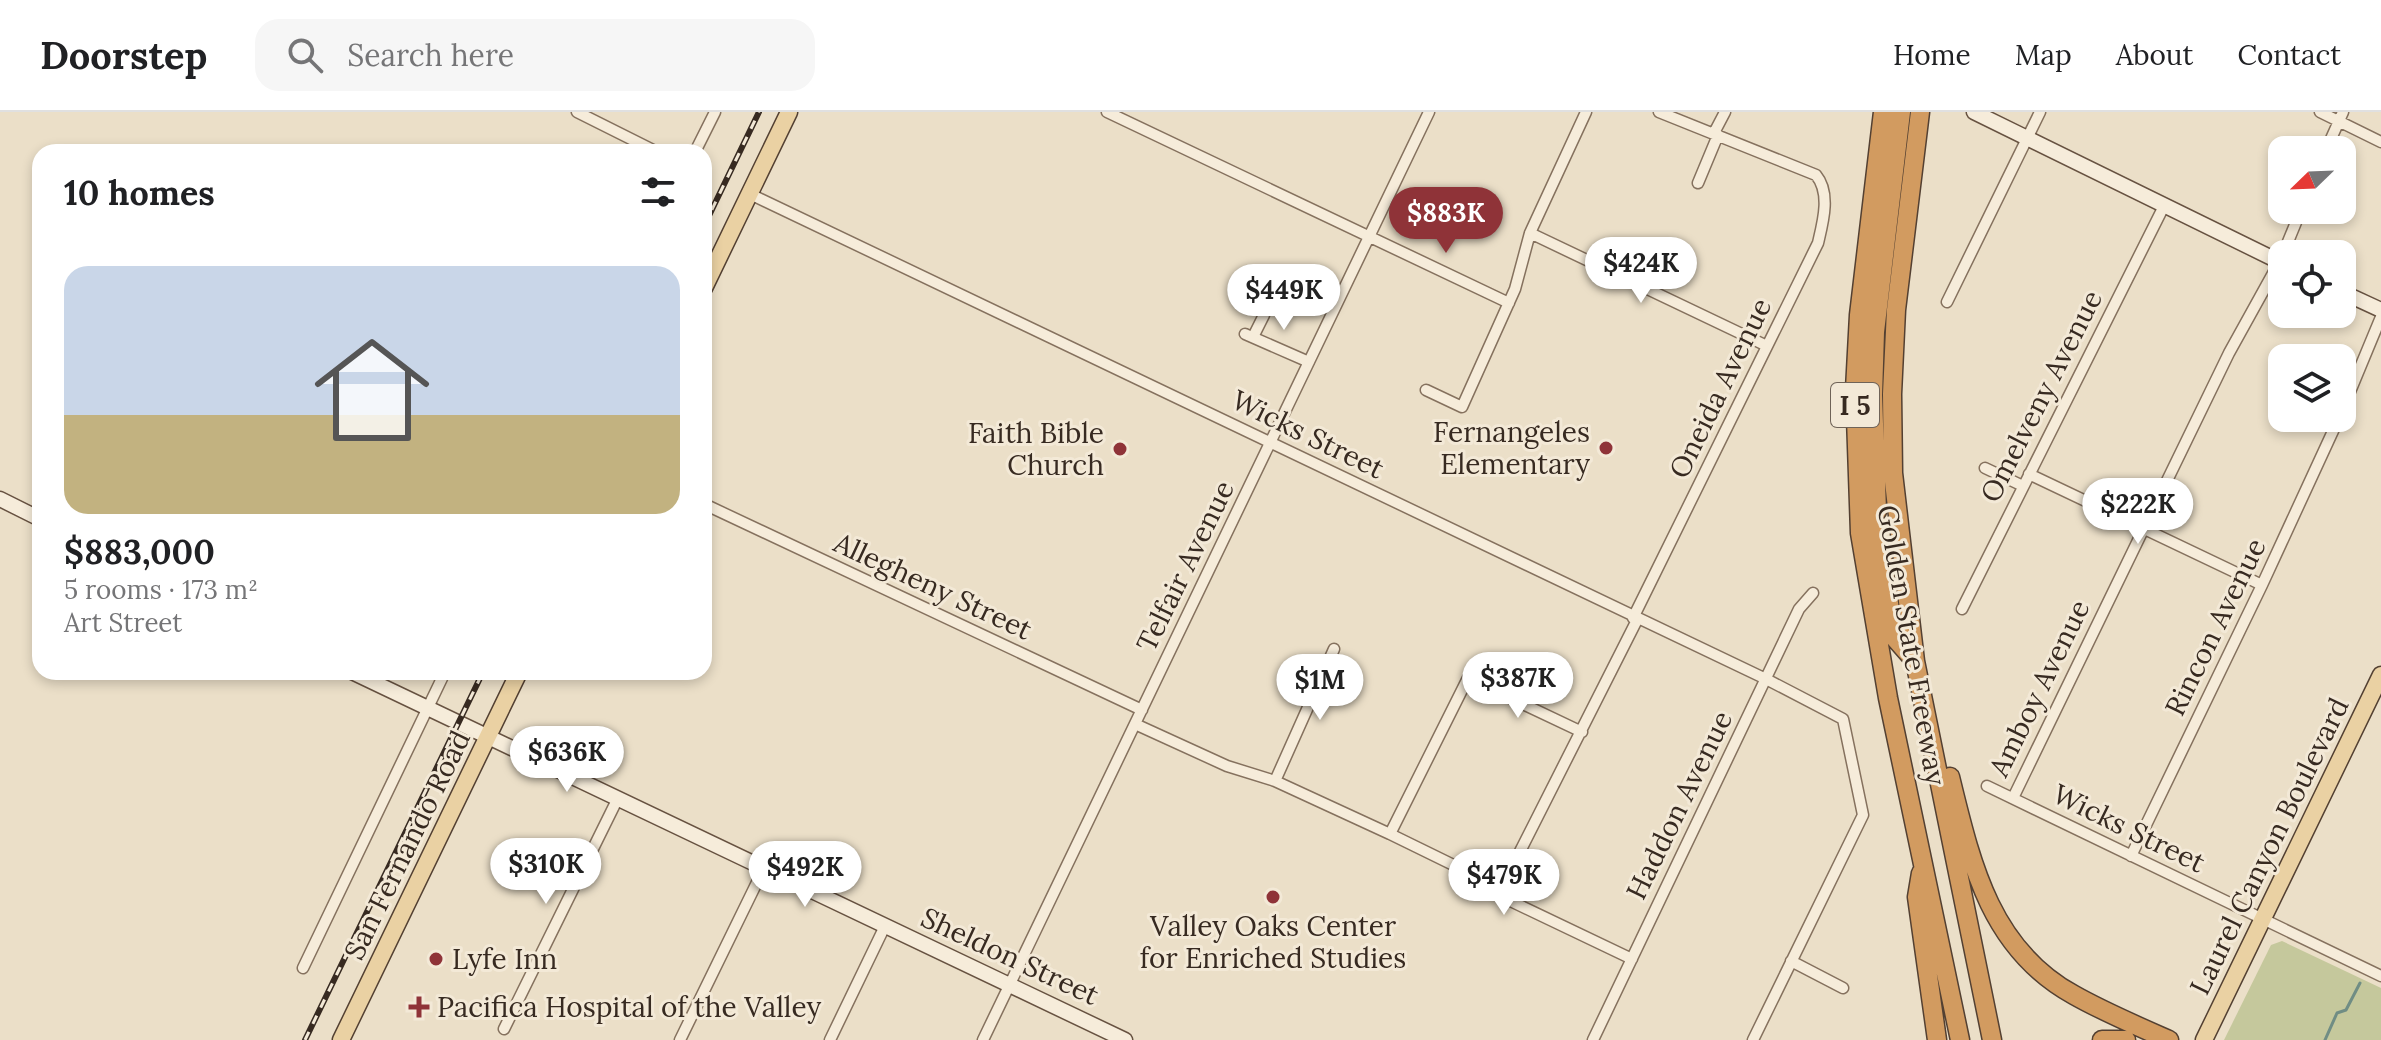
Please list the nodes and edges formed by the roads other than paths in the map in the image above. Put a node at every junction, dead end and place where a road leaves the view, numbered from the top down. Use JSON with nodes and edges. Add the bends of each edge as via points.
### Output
{"nodes":[{"id":1,"x":577,"y":112,"type":"edge"},
{"id":2,"x":715,"y":112,"type":"edge"},
{"id":3,"x":789,"y":112,"type":"edge"},
{"id":4,"x":1107,"y":112,"type":"edge"},
{"id":5,"x":1429,"y":112,"type":"edge"},
{"id":6,"x":1586,"y":112,"type":"edge"},
{"id":7,"x":1659,"y":112,"type":"edge"},
{"id":8,"x":1725,"y":112,"type":"edge"},
{"id":9,"x":1883,"y":112,"type":"edge"},
{"id":10,"x":1894,"y":112,"type":"edge"},
{"id":11,"x":1901,"y":112,"type":"edge"},
{"id":12,"x":1920,"y":112,"type":"edge"},
{"id":13,"x":1974,"y":112,"type":"edge"},
{"id":14,"x":2040,"y":112,"type":"edge"},
{"id":15,"x":2320,"y":112,"type":"edge"},
{"id":16,"x":2340,"y":116,"type":"edge"},
{"id":17,"x":1716,"y":134,"type":"junction"},
{"id":18,"x":2332,"y":136,"type":"edge"},
{"id":19,"x":2027,"y":137,"type":"junction"},
{"id":20,"x":2381,"y":142,"type":"edge"},
{"id":21,"x":641,"y":144,"type":"edge"},
{"id":22,"x":699,"y":144,"type":"edge"},
{"id":23,"x":1698,"y":183,"type":"dead end"},
{"id":24,"x":750,"y":194,"type":"junction"},
{"id":25,"x":2164,"y":206,"type":"junction"},
{"id":26,"x":1530,"y":233,"type":"junction"},
{"id":27,"x":1369,"y":238,"type":"junction"},
{"id":28,"x":2268,"y":253,"type":"edge"},
{"id":29,"x":712,"y":272,"type":"edge"},
{"id":30,"x":2268,"y":284,"type":"edge"},
{"id":31,"x":2356,"y":298,"type":"edge"},
{"id":32,"x":1947,"y":302,"type":"dead end"},
{"id":33,"x":1509,"y":303,"type":"junction"},
{"id":34,"x":2381,"y":310,"type":"edge"},
{"id":35,"x":1264,"y":315,"type":"dead end"},
{"id":36,"x":2381,"y":317,"type":"edge"},
{"id":37,"x":1767,"y":346,"type":"junction"},
{"id":38,"x":1309,"y":362,"type":"junction"},
{"id":39,"x":2356,"y":377,"type":"edge"},
{"id":40,"x":1426,"y":390,"type":"dead end"},
{"id":41,"x":2333,"y":432,"type":"edge"},
{"id":42,"x":1271,"y":443,"type":"junction"},
{"id":43,"x":1985,"y":468,"type":"dead end"},
{"id":44,"x":2029,"y":474,"type":"junction"},
{"id":45,"x":2023,"y":486,"type":"junction"},
{"id":46,"x":0,"y":499,"type":"edge"},
{"id":47,"x":712,"y":508,"type":"edge"},
{"id":48,"x":32,"y":515,"type":"edge"},
{"id":49,"x":2142,"y":529,"type":"junction"},
{"id":50,"x":2262,"y":585,"type":"junction"},
{"id":51,"x":1813,"y":593,"type":"dead end"},
{"id":52,"x":1962,"y":609,"type":"dead end"},
{"id":53,"x":1635,"y":619,"type":"junction"},
{"id":54,"x":1334,"y":649,"type":"dead end"},
{"id":55,"x":1915,"y":661,"type":"junction"},
{"id":56,"x":2381,"y":675,"type":"edge"},
{"id":57,"x":1766,"y":679,"type":"junction"},
{"id":58,"x":369,"y":680,"type":"edge"},
{"id":59,"x":441,"y":680,"type":"edge"},
{"id":60,"x":515,"y":680,"type":"edge"},
{"id":61,"x":1888,"y":698,"type":"junction"},
{"id":62,"x":1923,"y":700,"type":"junction"},
{"id":63,"x":428,"y":708,"type":"junction"},
{"id":64,"x":1142,"y":710,"type":"junction"},
{"id":65,"x":1135,"y":724,"type":"junction"},
{"id":66,"x":1582,"y":732,"type":"junction"},
{"id":67,"x":488,"y":737,"type":"junction"},
{"id":68,"x":1275,"y":781,"type":"junction"},
{"id":69,"x":1987,"y":786,"type":"dead end"},
{"id":70,"x":618,"y":798,"type":"junction"},
{"id":71,"x":2013,"y":798,"type":"junction"},
{"id":72,"x":1390,"y":834,"type":"junction"},
{"id":73,"x":2131,"y":856,"type":"junction"},
{"id":74,"x":1922,"y":861,"type":"junction"},
{"id":75,"x":764,"y":868,"type":"junction"},
{"id":76,"x":1498,"y":895,"type":"junction"},
{"id":77,"x":2261,"y":920,"type":"junction"},
{"id":78,"x":885,"y":926,"type":"junction"},
{"id":79,"x":1632,"y":959,"type":"junction"},
{"id":80,"x":1791,"y":961,"type":"junction"},
{"id":81,"x":303,"y":968,"type":"dead end"},
{"id":82,"x":2381,"y":976,"type":"edge"},
{"id":83,"x":1009,"y":985,"type":"junction"},
{"id":84,"x":1843,"y":988,"type":"dead end"},
{"id":85,"x":504,"y":1029,"type":"dead end"},
{"id":86,"x":341,"y":1040,"type":"edge"},
{"id":87,"x":680,"y":1040,"type":"edge"},
{"id":88,"x":830,"y":1040,"type":"edge"},
{"id":89,"x":983,"y":1040,"type":"edge"},
{"id":90,"x":1125,"y":1040,"type":"edge"},
{"id":91,"x":1593,"y":1040,"type":"edge"},
{"id":92,"x":1753,"y":1040,"type":"edge"},
{"id":93,"x":1937,"y":1040,"type":"edge"},
{"id":94,"x":1960,"y":1040,"type":"edge"},
{"id":95,"x":1992,"y":1040,"type":"edge"},
{"id":96,"x":2102,"y":1040,"type":"edge"},
{"id":97,"x":2126,"y":1040,"type":"edge"},
{"id":98,"x":2169,"y":1040,"type":"edge"},
{"id":99,"x":2204,"y":1040,"type":"edge"}],
"edges":[{"from":1,"to":21,"type":"street"},
{"from":2,"to":22,"type":"street"},
{"from":3,"to":24,"type":"main road"},
{"from":4,"to":27,"type":"street"},
{"from":5,"to":27,"type":"street","name":"Telfair Avenue"},
{"from":6,"to":26,"type":"street"},
{"from":7,"to":17,"type":"street"},
{"from":8,"to":17,"type":"street"},
{"from":9,"to":61,"type":"highway","name":"Golden State Freeway","number":"I 5","via":[[1855,389],[1860,533]]},
{"from":10,"to":61,"type":"highway","via":[[1870,323],[1866,416],[1875,552],[1893,670]]},
{"from":11,"to":55,"type":"highway","via":[[1875,332],[1874,456],[1894,637]]},
{"from":12,"to":55,"type":"highway","name":"Golden State Freeway","number":"I 5","via":[[1896,310],[1892,394],[1893,473]]},
{"from":13,"to":19,"type":"main road"},
{"from":14,"to":19,"type":"street"},
{"from":15,"to":16,"type":"street"},
{"from":16,"to":18,"type":"street"},
{"from":16,"to":20,"type":"street"},
{"from":17,"to":23,"type":"street"},
{"from":17,"to":37,"type":"street","name":"Oneida Avenue","via":[[1816,175],[1823,183],[1818,243]]},
{"from":19,"to":25,"type":"main road"},
{"from":19,"to":32,"type":"street"},
{"from":24,"to":29,"type":"main road"},
{"from":24,"to":42,"type":"street","name":"Wicks Street"},
{"from":25,"to":28,"type":"main road"},
{"from":25,"to":44,"type":"street","name":"Omelveny Avenue"},
{"from":26,"to":33,"type":"street"},
{"from":26,"to":37,"type":"street"},
{"from":27,"to":33,"type":"street"},
{"from":27,"to":38,"type":"street","name":"Telfair Avenue"},
{"from":30,"to":49,"type":"street","name":"Amboy Avenue"},
{"from":31,"to":34,"type":"main road"},
{"from":33,"to":40,"type":"street","via":[[1462,407]]},
{"from":35,"to":38,"type":"street","via":[[1249,336]]},
{"from":36,"to":39,"type":"street"},
{"from":37,"to":53,"type":"street","name":"Oneida Avenue"},
{"from":38,"to":42,"type":"street","name":"Telfair Avenue"},
{"from":41,"to":50,"type":"street","name":"Rincon Avenue"},
{"from":42,"to":53,"type":"street","name":"Wicks Street"},
{"from":42,"to":64,"type":"street","name":"Telfair Avenue"},
{"from":43,"to":45,"type":"street"},
{"from":44,"to":45,"type":"street","name":"Omelveny Avenue"},
{"from":44,"to":49,"type":"street"},
{"from":45,"to":52,"type":"street","name":"Omelveny Avenue"},
{"from":46,"to":48,"type":"main road"},
{"from":47,"to":64,"type":"street","name":"Allegheny Street"},
{"from":49,"to":50,"type":"street"},
{"from":49,"to":71,"type":"street","name":"Amboy Avenue"},
{"from":50,"to":73,"type":"street","name":"Rincon Avenue"},
{"from":51,"to":57,"type":"street","name":"Haddon Avenue","via":[[1799,609]]},
{"from":53,"to":57,"type":"street","name":"Wicks Street"},
{"from":53,"to":66,"type":"street","name":"Oneida Avenue"},
{"from":54,"to":68,"type":"street"},
{"from":55,"to":62,"type":"highway","name":"Golden State Freeway","number":"I 5"},
{"from":56,"to":77,"type":"main road","name":"Laurel Canyon Boulevard"},
{"from":57,"to":79,"type":"street","name":"Haddon Avenue"},
{"from":57,"to":80,"type":"street","name":"Wicks Street","via":[[1843,719],[1863,815]]},
{"from":58,"to":63,"type":"main road","name":"Sheldon Street"},
{"from":59,"to":63,"type":"street","name":"San Fernando Road"},
{"from":60,"to":67,"type":"main road","name":"San Fernando Road"},
{"from":61,"to":74,"type":"highway","name":"Golden State Freeway","number":"I 5"},
{"from":62,"to":95,"type":"highway","name":"Golden State Freeway","number":"I 5"},
{"from":62,"to":98,"type":"highway","via":[[1937,723],[1977,877],[2014,945],[2037,970],[2072,994]]},
{"from":63,"to":67,"type":"main road","name":"Sheldon Street"},
{"from":63,"to":81,"type":"street","name":"San Fernando Road"},
{"from":64,"to":65,"type":"street","name":"Telfair Avenue"},
{"from":65,"to":68,"type":"street","via":[[1227,766]]},
{"from":65,"to":83,"type":"street","name":"Telfair Avenue"},
{"from":66,"to":72,"type":"street","via":[[1468,678]]},
{"from":66,"to":76,"type":"street","name":"Oneida Avenue"},
{"from":67,"to":70,"type":"main road","name":"Sheldon Street"},
{"from":67,"to":86,"type":"main road","name":"San Fernando Road"},
{"from":68,"to":72,"type":"street"},
{"from":69,"to":71,"type":"street","name":"Wicks Street"},
{"from":70,"to":75,"type":"main road","name":"Sheldon Street"},
{"from":70,"to":85,"type":"street"},
{"from":71,"to":73,"type":"street","name":"Wicks Street"},
{"from":72,"to":76,"type":"street","via":[[1482,879]]},
{"from":73,"to":77,"type":"street","name":"Wicks Street"},
{"from":74,"to":93,"type":"highway","via":[[1917,897]]},
{"from":74,"to":94,"type":"highway","name":"Golden State Freeway","number":"I 5"},
{"from":75,"to":78,"type":"main road","name":"Sheldon Street"},
{"from":75,"to":87,"type":"street"},
{"from":76,"to":79,"type":"street"},
{"from":77,"to":82,"type":"street","name":"Wicks Street"},
{"from":77,"to":99,"type":"main road","name":"Laurel Canyon Boulevard"},
{"from":78,"to":83,"type":"main road","name":"Sheldon Street"},
{"from":78,"to":88,"type":"street"},
{"from":79,"to":91,"type":"street","name":"Haddon Avenue"},
{"from":80,"to":84,"type":"street"},
{"from":80,"to":92,"type":"street"},
{"from":83,"to":89,"type":"street","name":"Telfair Avenue"},
{"from":83,"to":90,"type":"main road","name":"Sheldon Street"},
{"from":96,"to":97,"type":"highway"}]}
